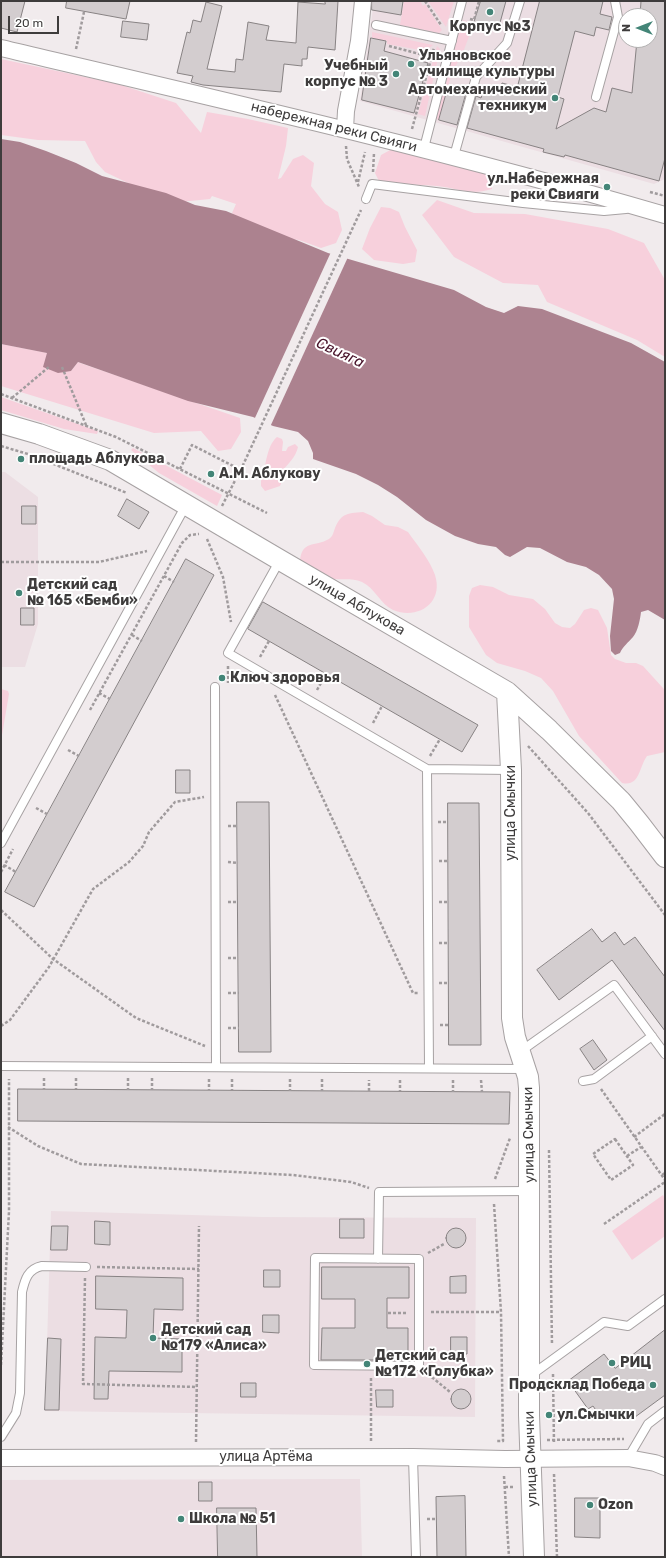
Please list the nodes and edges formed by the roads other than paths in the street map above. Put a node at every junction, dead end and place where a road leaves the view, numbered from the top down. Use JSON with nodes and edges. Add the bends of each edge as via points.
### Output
{"nodes":[{"id":1,"x":363,"y":1,"type":"edge"},
{"id":2,"x":462,"y":1,"type":"edge"},
{"id":3,"x":520,"y":1,"type":"edge"},
{"id":4,"x":615,"y":1,"type":"edge"},
{"id":5,"x":376,"y":25,"type":"dead end"},
{"id":6,"x":452,"y":41,"type":"junction"},
{"id":7,"x":1,"y":48,"type":"edge"},
{"id":8,"x":596,"y":97,"type":"dead end"},
{"id":9,"x":345,"y":129,"type":"junction"},
{"id":10,"x":424,"y":148,"type":"junction"},
{"id":11,"x":454,"y":156,"type":"junction"},
{"id":12,"x":367,"y":197,"type":"road end"},
{"id":13,"x":640,"y":208,"type":"junction"},
{"id":14,"x":665,"y":216,"type":"edge"},
{"id":15,"x":1,"y":423,"type":"edge"},
{"id":16,"x":187,"y":505,"type":"junction"},
{"id":17,"x":280,"y":560,"type":"junction"},
{"id":18,"x":215,"y":687,"type":"dead end"},
{"id":19,"x":507,"y":692,"type":"junction"},
{"id":20,"x":427,"y":769,"type":"junction"},
{"id":21,"x":511,"y":770,"type":"junction"},
{"id":22,"x":1,"y":843,"type":"edge"},
{"id":23,"x":665,"y":857,"type":"edge"},
{"id":24,"x":652,"y":1036,"type":"junction"},
{"id":25,"x":665,"y":1054,"type":"edge"},
{"id":26,"x":523,"y":1060,"type":"junction"},
{"id":27,"x":5,"y":1066,"type":"edge"},
{"id":28,"x":216,"y":1067,"type":"junction"},
{"id":29,"x":429,"y":1068,"type":"junction"},
{"id":30,"x":583,"y":1081,"type":"dead end"},
{"id":31,"x":530,"y":1192,"type":"junction"},
{"id":32,"x":378,"y":1259,"type":"junction"},
{"id":33,"x":86,"y":1267,"type":"road end"},
{"id":34,"x":665,"y":1299,"type":"edge"},
{"id":35,"x":530,"y":1376,"type":"junction"},
{"id":36,"x":665,"y":1411,"type":"edge"},
{"id":37,"x":1,"y":1437,"type":"edge"},
{"id":38,"x":413,"y":1457,"type":"junction"},
{"id":39,"x":1,"y":1458,"type":"edge"},
{"id":40,"x":531,"y":1458,"type":"junction"},
{"id":41,"x":628,"y":1458,"type":"junction"},
{"id":42,"x":665,"y":1467,"type":"edge"},
{"id":43,"x":416,"y":1557,"type":"edge"},
{"id":44,"x":534,"y":1557,"type":"edge"}],
"edges":[{"from":1,"to":9,"type":"street"},
{"from":2,"to":6,"type":"lane"},
{"from":3,"to":11,"type":"lane","via":[[507,43],[476,77]]},
{"from":4,"to":8,"type":"lane","via":[[618,17]]},
{"from":5,"to":6,"type":"lane"},
{"from":6,"to":10,"type":"lane"},
{"from":7,"to":9,"type":"street","name":"набережная реки Свияги"},
{"from":9,"to":10,"type":"street","name":"набережная реки Свияги"},
{"from":10,"to":11,"type":"street","name":"набережная реки Свияги"},
{"from":11,"to":13,"type":"street","name":"набережная реки Свияги"},
{"from":12,"to":13,"type":"lane","via":[[372,184],[491,200],[604,211]]},
{"from":13,"to":14,"type":"street","name":"набережная реки Свияги"},
{"from":15,"to":16,"type":"street","name":"улица Аблукова","via":[[110,460]]},
{"from":16,"to":17,"type":"street","name":"улица Аблукова","via":[[208,531]]},
{"from":16,"to":22,"type":"lane"},
{"from":17,"to":19,"type":"street","name":"улица Аблукова"},
{"from":17,"to":20,"type":"lane","via":[[228,653]]},
{"from":18,"to":28,"type":"lane"},
{"from":19,"to":21,"type":"street","name":"улица Смычки"},
{"from":19,"to":23,"type":"street","name":"улица Аблукова","via":[[620,801]]},
{"from":20,"to":21,"type":"lane"},
{"from":20,"to":29,"type":"lane"},
{"from":21,"to":26,"type":"street","name":"улица Смычки","via":[[512,1018]]},
{"from":24,"to":25,"type":"lane"},
{"from":24,"to":26,"type":"lane","via":[[614,985]]},
{"from":24,"to":30,"type":"lane","via":[[594,1079]]},
{"from":26,"to":29,"type":"lane"},
{"from":26,"to":31,"type":"street","name":"улица Смычки","via":[[530,1088]]},
{"from":27,"to":28,"type":"lane"},
{"from":28,"to":29,"type":"lane"},
{"from":31,"to":32,"type":"lane","via":[[379,1192]]},
{"from":31,"to":35,"type":"street","name":"улица Смычки"},
{"from":32,"to":32,"type":"lane","via":[[420,1259],[419,1366],[314,1365],[315,1258]]},
{"from":33,"to":37,"type":"lane","via":[[36,1267],[25,1281],[22,1292],[20,1393],[16,1413]]},
{"from":34,"to":35,"type":"lane","via":[[628,1326],[604,1322]]},
{"from":35,"to":40,"type":"street","name":"улица Смычки"},
{"from":36,"to":41,"type":"lane","via":[[648,1424]]},
{"from":38,"to":39,"type":"street","name":"улица Артёма"},
{"from":38,"to":40,"type":"street","name":"улица Артёма"},
{"from":38,"to":43,"type":"lane"},
{"from":40,"to":41,"type":"street","name":"улица Артёма"},
{"from":40,"to":44,"type":"street","name":"улица Смычки"},
{"from":41,"to":42,"type":"street","name":"улица Артёма"}]}
